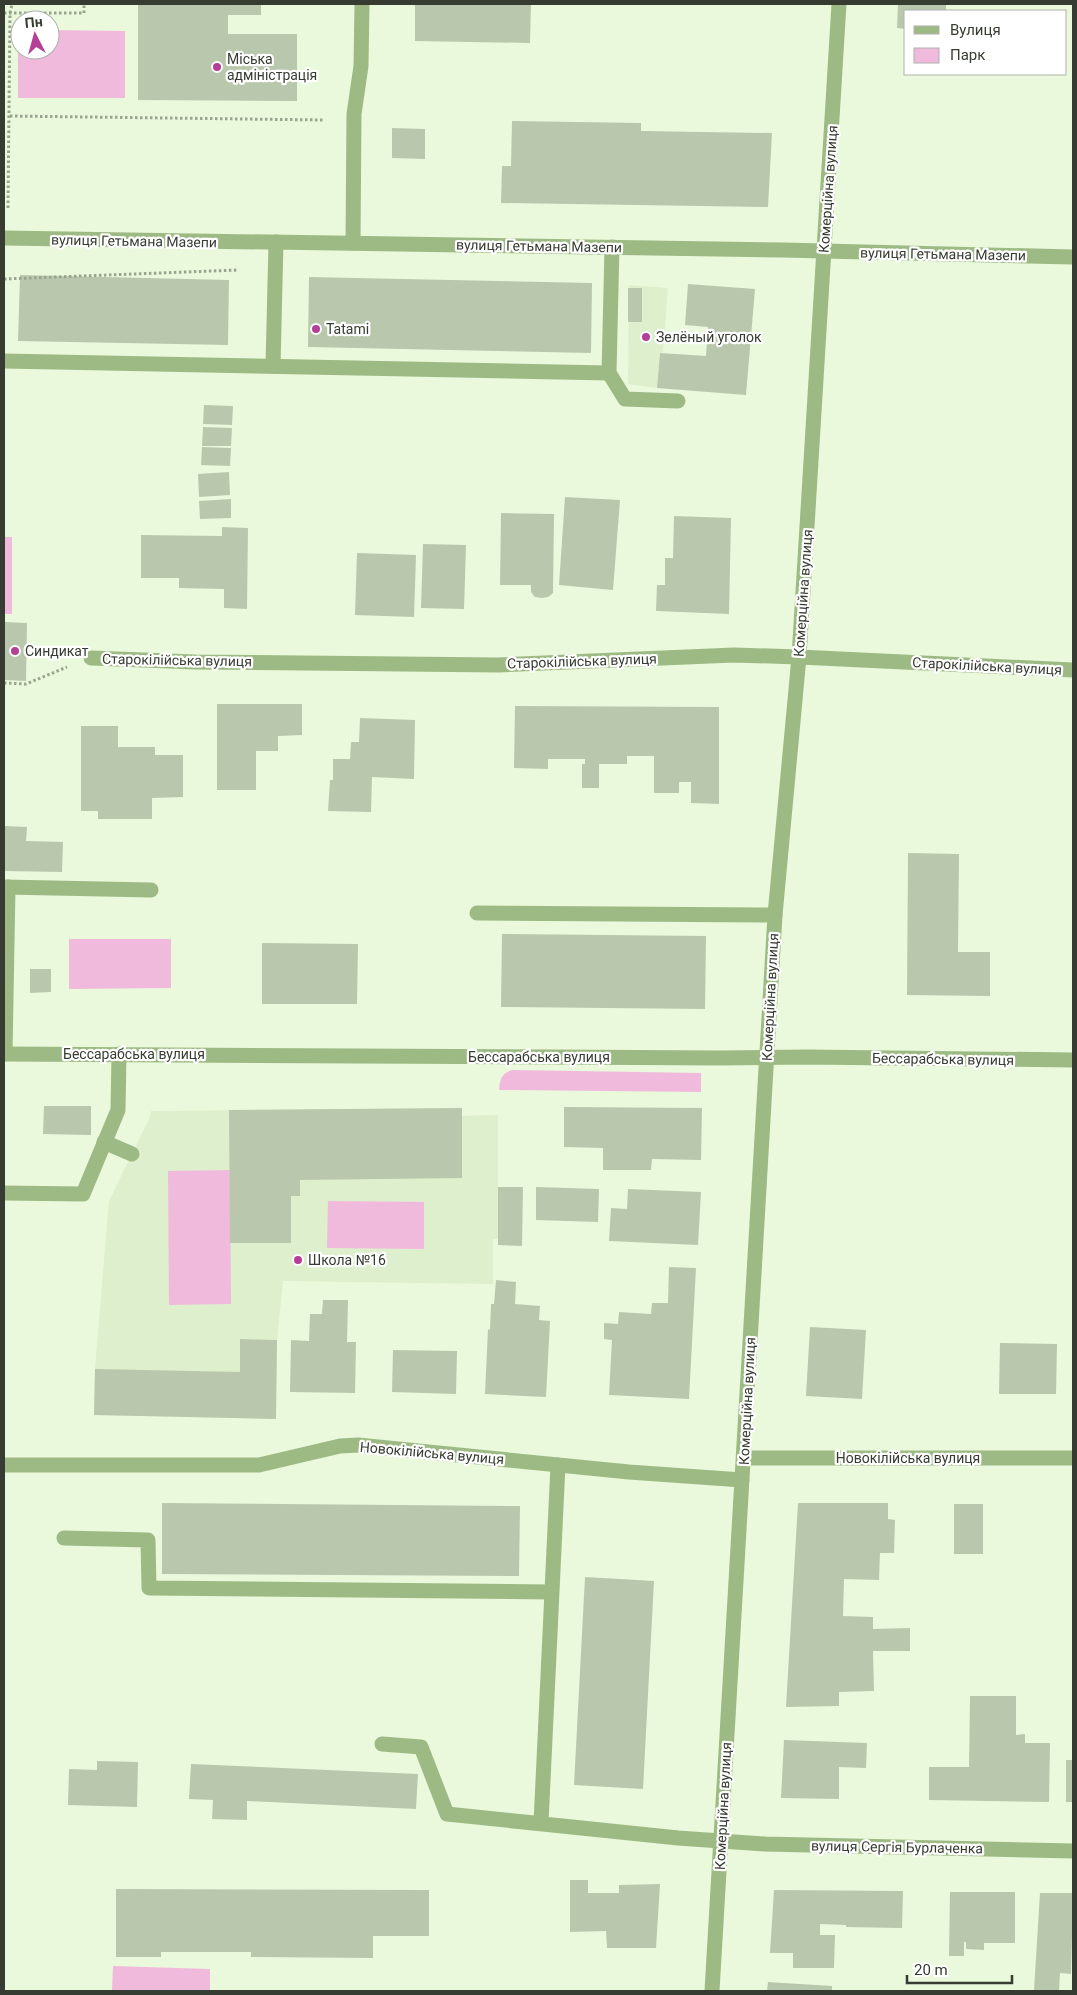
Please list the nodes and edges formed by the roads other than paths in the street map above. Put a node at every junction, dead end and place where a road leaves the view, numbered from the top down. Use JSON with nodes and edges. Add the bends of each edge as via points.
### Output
{"nodes":[{"id":1,"x":362,"y":4,"type":"edge"},
{"id":2,"x":839,"y":4,"type":"edge"},
{"id":3,"x":4,"y":238,"type":"edge"},
{"id":4,"x":276,"y":242,"type":"junction"},
{"id":5,"x":353,"y":243,"type":"junction"},
{"id":6,"x":612,"y":247,"type":"junction"},
{"id":7,"x":825,"y":251,"type":"junction"},
{"id":8,"x":1073,"y":257,"type":"edge"},
{"id":9,"x":4,"y":361,"type":"edge"},
{"id":10,"x":273,"y":366,"type":"junction"},
{"id":11,"x":609,"y":373,"type":"junction"},
{"id":12,"x":678,"y":401,"type":"dead end"},
{"id":13,"x":799,"y":657,"type":"junction"},
{"id":14,"x":90,"y":658,"type":"road end"},
{"id":15,"x":1073,"y":670,"type":"edge"},
{"id":16,"x":6,"y":887,"type":"edge"},
{"id":17,"x":151,"y":890,"type":"dead end"},
{"id":18,"x":477,"y":913,"type":"dead end"},
{"id":19,"x":775,"y":915,"type":"junction"},
{"id":20,"x":4,"y":1054,"type":"edge"},
{"id":21,"x":119,"y":1054,"type":"junction"},
{"id":22,"x":766,"y":1058,"type":"junction"},
{"id":23,"x":1073,"y":1060,"type":"edge"},
{"id":24,"x":104,"y":1142,"type":"junction"},
{"id":25,"x":132,"y":1154,"type":"dead end"},
{"id":26,"x":4,"y":1193,"type":"edge"},
{"id":27,"x":744,"y":1458,"type":"junction"},
{"id":28,"x":1073,"y":1458,"type":"edge"},
{"id":29,"x":4,"y":1465,"type":"edge"},
{"id":30,"x":558,"y":1465,"type":"junction"},
{"id":31,"x":742,"y":1480,"type":"junction"},
{"id":32,"x":64,"y":1538,"type":"dead end"},
{"id":33,"x":552,"y":1592,"type":"junction"},
{"id":34,"x":382,"y":1744,"type":"dead end"},
{"id":35,"x":541,"y":1824,"type":"junction"},
{"id":36,"x":721,"y":1841,"type":"junction"},
{"id":37,"x":1073,"y":1851,"type":"edge"},
{"id":38,"x":712,"y":1991,"type":"edge"}],
"edges":[{"from":1,"to":5,"type":"street","via":[[361,66],[354,114]]},
{"from":2,"to":7,"type":"street","name":"Комерційна вулиця"},
{"from":3,"to":4,"type":"street","name":"вулиця Гетьмана Мазепи"},
{"from":4,"to":5,"type":"street","name":"вулиця Гетьмана Мазепи"},
{"from":4,"to":10,"type":"street"},
{"from":5,"to":6,"type":"street","name":"вулиця Гетьмана Мазепи"},
{"from":6,"to":7,"type":"street","name":"вулиця Гетьмана Мазепи"},
{"from":6,"to":11,"type":"street"},
{"from":7,"to":8,"type":"street","name":"вулиця Гетьмана Мазепи"},
{"from":7,"to":13,"type":"street","name":"Комерційна вулиця"},
{"from":9,"to":10,"type":"street"},
{"from":10,"to":11,"type":"street"},
{"from":11,"to":12,"type":"street","via":[[625,399]]},
{"from":13,"to":14,"type":"street","name":"Старокілійська вулиця","via":[[715,656],[499,665]]},
{"from":13,"to":15,"type":"street","name":"Старокілійська вулиця"},
{"from":13,"to":19,"type":"street","name":"Комерційна вулиця"},
{"from":16,"to":17,"type":"street"},
{"from":16,"to":20,"type":"street"},
{"from":18,"to":19,"type":"street"},
{"from":19,"to":22,"type":"street","name":"Комерційна вулиця"},
{"from":20,"to":21,"type":"street","name":"Бессарабська вулиця"},
{"from":21,"to":22,"type":"street","name":"Бессарабська вулиця"},
{"from":21,"to":24,"type":"street","via":[[118,1110]]},
{"from":22,"to":23,"type":"street","name":"Бессарабська вулиця"},
{"from":22,"to":27,"type":"street","name":"Комерційна вулиця"},
{"from":24,"to":25,"type":"street"},
{"from":24,"to":26,"type":"street","via":[[83,1194]]},
{"from":27,"to":28,"type":"street","name":"Новокілійська вулиця"},
{"from":27,"to":31,"type":"street","name":"Комерційна вулиця"},
{"from":29,"to":30,"type":"street","name":"Новокілійська вулиця","via":[[259,1465],[340,1446],[358,1445]]},
{"from":30,"to":31,"type":"street","name":"Новокілійська вулиця"},
{"from":30,"to":33,"type":"street"},
{"from":31,"to":36,"type":"street","name":"Комерційна вулиця"},
{"from":32,"to":33,"type":"street","via":[[148,1540],[149,1588]]},
{"from":33,"to":35,"type":"street"},
{"from":34,"to":35,"type":"street","name":"вулиця Сергія Бурлаченка","via":[[421,1747],[447,1814]]},
{"from":35,"to":36,"type":"street","name":"вулиця Сергія Бурлаченка"},
{"from":36,"to":37,"type":"street","name":"вулиця Сергія Бурлаченка"},
{"from":36,"to":38,"type":"street","name":"Комерційна вулиця"}]}
